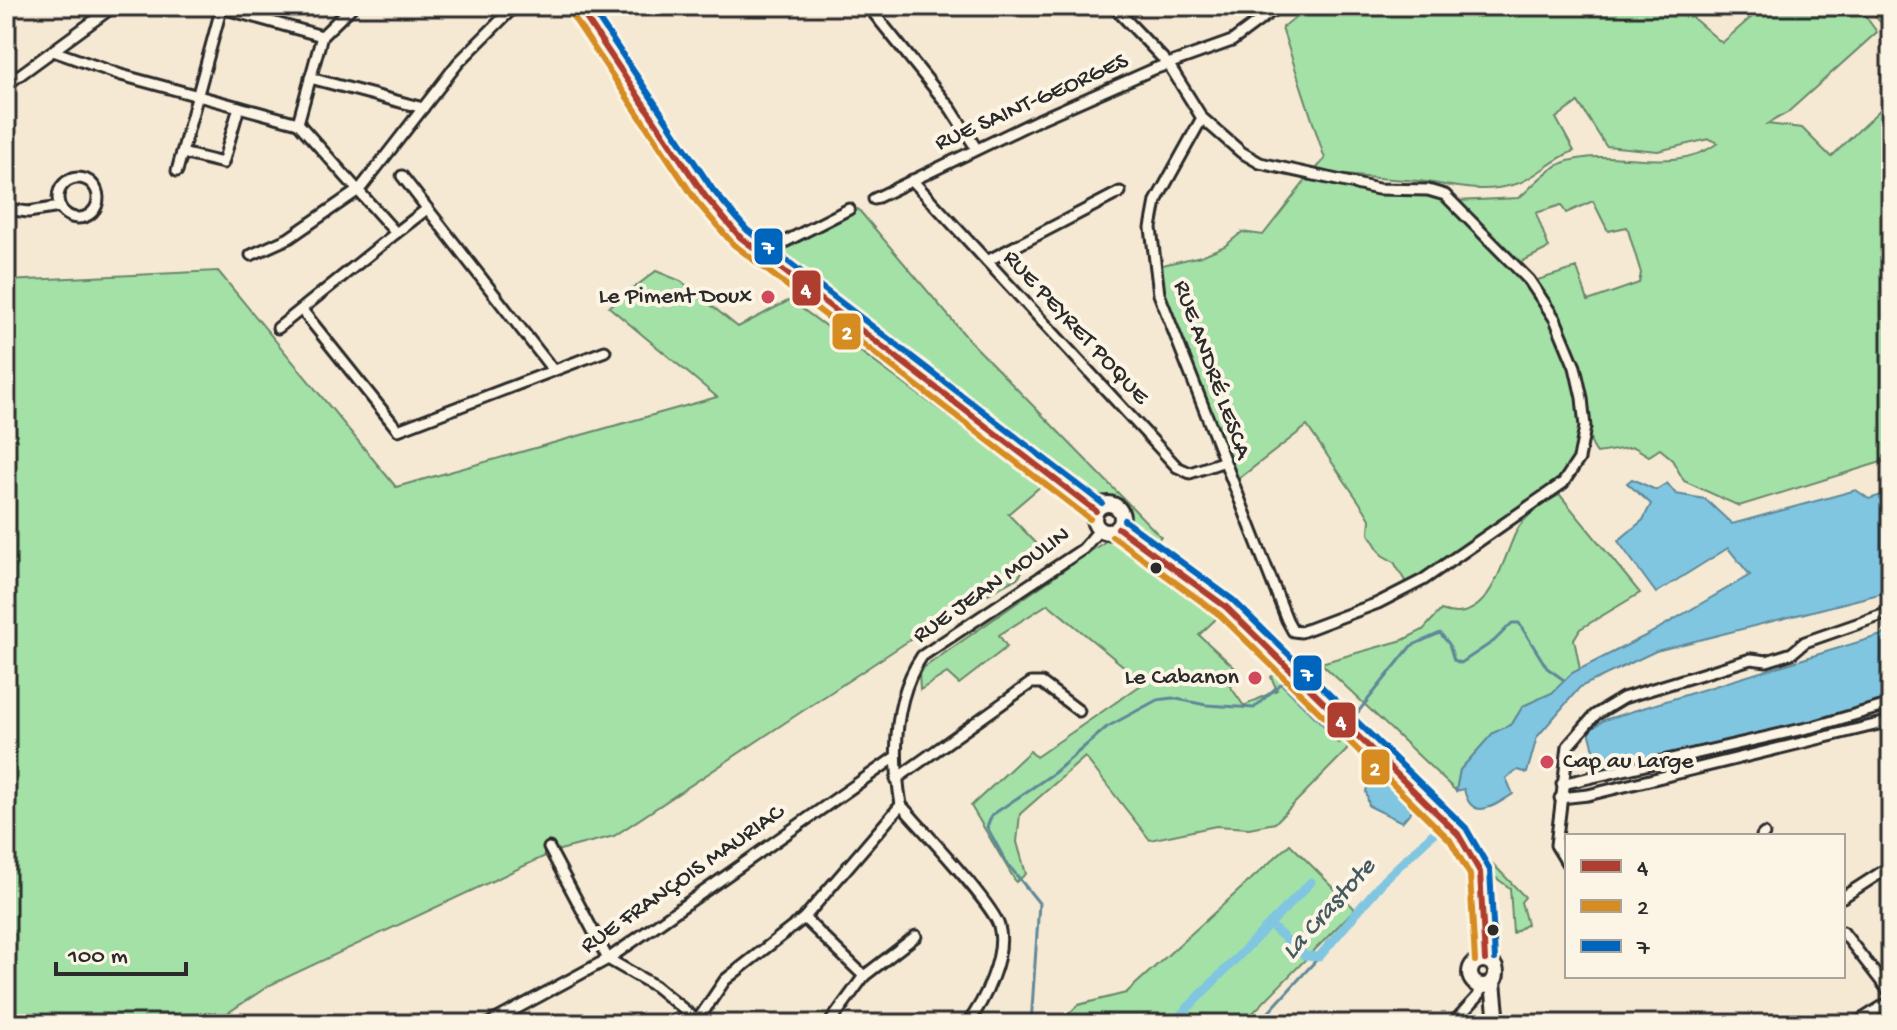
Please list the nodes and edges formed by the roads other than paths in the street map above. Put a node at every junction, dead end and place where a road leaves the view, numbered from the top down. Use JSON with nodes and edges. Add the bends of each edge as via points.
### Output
{"nodes":[{"id":1,"x":114,"y":6,"type":"edge"},
{"id":2,"x":353,"y":6,"type":"edge"},
{"id":3,"x":515,"y":6,"type":"edge"},
{"id":4,"x":578,"y":6,"type":"edge"},
{"id":5,"x":868,"y":6,"type":"edge"},
{"id":6,"x":1113,"y":6,"type":"edge"},
{"id":7,"x":1279,"y":6,"type":"edge"},
{"id":8,"x":222,"y":7,"type":"edge"},
{"id":9,"x":322,"y":36,"type":"junction"},
{"id":10,"x":56,"y":52,"type":"junction"},
{"id":11,"x":1169,"y":65,"type":"junction"},
{"id":12,"x":310,"y":78,"type":"junction"},
{"id":13,"x":6,"y":85,"type":"edge"},
{"id":14,"x":197,"y":96,"type":"junction"},
{"id":15,"x":239,"y":107,"type":"junction"},
{"id":16,"x":423,"y":108,"type":"junction"},
{"id":17,"x":1202,"y":118,"type":"junction"},
{"id":18,"x":298,"y":123,"type":"junction"},
{"id":19,"x":976,"y":148,"type":"junction"},
{"id":20,"x":182,"y":153,"type":"junction"},
{"id":21,"x":177,"y":171,"type":"dead end"},
{"id":22,"x":402,"y":176,"type":"dead end"},
{"id":23,"x":912,"y":180,"type":"junction"},
{"id":24,"x":360,"y":189,"type":"junction"},
{"id":25,"x":1120,"y":192,"type":"dead end"},
{"id":26,"x":874,"y":199,"type":"dead end"},
{"id":27,"x":60,"y":207,"type":"junction"},
{"id":28,"x":6,"y":209,"type":"edge"},
{"id":29,"x":427,"y":209,"type":"junction"},
{"id":30,"x":849,"y":209,"type":"dead end"},
{"id":31,"x":396,"y":233,"type":"junction"},
{"id":32,"x":251,"y":255,"type":"dead end"},
{"id":33,"x":759,"y":255,"type":"junction"},
{"id":34,"x":987,"y":261,"type":"junction"},
{"id":35,"x":302,"y":310,"type":"junction"},
{"id":36,"x":278,"y":328,"type":"dead end"},
{"id":37,"x":605,"y":351,"type":"dead end"},
{"id":38,"x":553,"y":370,"type":"junction"},
{"id":39,"x":1222,"y":462,"type":"junction"},
{"id":40,"x":1096,"y":511,"type":"junction"},
{"id":41,"x":1118,"y":528,"type":"junction"},
{"id":42,"x":1100,"y":529,"type":"junction"},
{"id":43,"x":1891,"y":612,"type":"edge"},
{"id":44,"x":1888,"y":705,"type":"edge"},
{"id":45,"x":1079,"y":711,"type":"dead end"},
{"id":46,"x":1891,"y":721,"type":"edge"},
{"id":47,"x":894,"y":758,"type":"junction"},
{"id":48,"x":896,"y":779,"type":"junction"},
{"id":49,"x":1563,"y":781,"type":"junction"},
{"id":50,"x":1560,"y":798,"type":"junction"},
{"id":51,"x":901,"y":805,"type":"junction"},
{"id":52,"x":549,"y":848,"type":"dead end"},
{"id":53,"x":1565,"y":861,"type":"edge"},
{"id":54,"x":1891,"y":866,"type":"edge"},
{"id":55,"x":1845,"y":896,"type":"edge"},
{"id":56,"x":804,"y":918,"type":"junction"},
{"id":57,"x":1845,"y":935,"type":"edge"},
{"id":58,"x":916,"y":936,"type":"dead end"},
{"id":59,"x":608,"y":959,"type":"junction"},
{"id":60,"x":1485,"y":960,"type":"junction"},
{"id":61,"x":864,"y":976,"type":"junction"},
{"id":62,"x":1486,"y":984,"type":"junction"},
{"id":63,"x":1891,"y":994,"type":"edge"},
{"id":64,"x":1891,"y":1001,"type":"edge"},
{"id":65,"x":697,"y":1023,"type":"edge"},
{"id":66,"x":488,"y":1024,"type":"edge"},
{"id":67,"x":829,"y":1024,"type":"edge"},
{"id":68,"x":967,"y":1024,"type":"edge"},
{"id":69,"x":1452,"y":1024,"type":"edge"},
{"id":70,"x":1494,"y":1024,"type":"edge"},
{"id":71,"x":1854,"y":1024,"type":"edge"}],
"edges":[{"from":1,"to":10,"type":"street"},
{"from":2,"to":9,"type":"street"},
{"from":3,"to":16,"type":"street","via":[[466,53]]},
{"from":4,"to":33,"type":"main road","via":[[705,196]]},
{"from":5,"to":19,"type":"street"},
{"from":6,"to":11,"type":"street"},
{"from":7,"to":11,"type":"street","name":"RUE SAINT-GEORGES","via":[[1232,41]]},
{"from":8,"to":9,"type":"street"},
{"from":8,"to":14,"type":"street"},
{"from":9,"to":12,"type":"street"},
{"from":10,"to":13,"type":"street"},
{"from":10,"to":14,"type":"street"},
{"from":11,"to":17,"type":"street"},
{"from":11,"to":19,"type":"street","name":"RUE SAINT-GEORGES"},
{"from":12,"to":16,"type":"street"},
{"from":12,"to":18,"type":"street"},
{"from":14,"to":15,"type":"street"},
{"from":14,"to":20,"type":"street"},
{"from":15,"to":18,"type":"street"},
{"from":15,"to":20,"type":"street","via":[[223,163]]},
{"from":16,"to":24,"type":"street"},
{"from":17,"to":39,"type":"street","name":"RUE ANDRÉ LESCA","via":[[1156,201],[1152,243],[1159,294]]},
{"from":17,"to":39,"type":"street","name":"RUE ANDRÉ LESCA","via":[[1260,163],[1378,189],[1445,195],[1529,280],[1555,319],[1575,367],[1585,427],[1581,454],[1563,483],[1409,588],[1296,633]]},
{"from":18,"to":24,"type":"street"},
{"from":19,"to":23,"type":"street","name":"RUE SAINT-GEORGES"},
{"from":20,"to":21,"type":"street"},
{"from":22,"to":29,"type":"street"},
{"from":23,"to":26,"type":"street","name":"RUE SAINT-GEORGES"},
{"from":23,"to":34,"type":"street","name":"RUE PEYRET POQUE"},
{"from":24,"to":31,"type":"street"},
{"from":24,"to":32,"type":"street","via":[[289,238]]},
{"from":25,"to":34,"type":"street"},
{"from":27,"to":27,"type":"street","via":[[70,216],[90,214],[97,202],[96,189],[81,178],[69,180],[60,189]]},
{"from":27,"to":28,"type":"street"},
{"from":29,"to":31,"type":"street"},
{"from":29,"to":38,"type":"street"},
{"from":30,"to":33,"type":"street"},
{"from":31,"to":35,"type":"street"},
{"from":33,"to":40,"type":"main road"},
{"from":34,"to":39,"type":"street","name":"RUE PEYRET POQUE","via":[[1177,467],[1190,473]]},
{"from":35,"to":36,"type":"street"},
{"from":35,"to":38,"type":"street","via":[[398,430]]},
{"from":37,"to":38,"type":"street"},
{"from":40,"to":41,"type":"main road","via":[[1117,507],[1122,515]]},
{"from":40,"to":42,"type":"main road"},
{"from":41,"to":42,"type":"main road"},
{"from":41,"to":60,"type":"main road","via":[[1226,607],[1463,840],[1480,872]]},
{"from":42,"to":47,"type":"street","name":"RUE JEAN MOULIN","via":[[1083,549],[922,656],[914,668]]},
{"from":43,"to":49,"type":"street","via":[[1770,660],[1751,659],[1613,702],[1572,739]]},
{"from":44,"to":46,"type":"street"},
{"from":44,"to":49,"type":"street"},
{"from":45,"to":48,"type":"street","via":[[1042,683],[1031,683]]},
{"from":46,"to":50,"type":"street"},
{"from":47,"to":48,"type":"street","name":"RUE JEAN MOULIN"},
{"from":47,"to":59,"type":"street","name":"RUE FRANÇOIS MAURIAC"},
{"from":48,"to":51,"type":"street","name":"RUE JEAN MOULIN"},
{"from":49,"to":50,"type":"street"},
{"from":50,"to":53,"type":"street","via":[[1556,845]]},
{"from":51,"to":56,"type":"street"},
{"from":51,"to":68,"type":"street","via":[[999,926],[999,948],[985,1001]]},
{"from":52,"to":59,"type":"street"},
{"from":54,"to":55,"type":"street"},
{"from":56,"to":61,"type":"street"},
{"from":56,"to":65,"type":"street","via":[[725,980]]},
{"from":57,"to":63,"type":"street"},
{"from":58,"to":61,"type":"street"},
{"from":59,"to":65,"type":"street","via":[[655,986]]},
{"from":59,"to":66,"type":"street","name":"RUE FRANÇOIS MAURIAC"},
{"from":60,"to":62,"type":"main road","via":[[1495,968]]},
{"from":60,"to":62,"type":"main road","via":[[1471,970],[1475,982]]},
{"from":61,"to":67,"type":"street"},
{"from":62,"to":69,"type":"street"},
{"from":62,"to":70,"type":"main road"},
{"from":64,"to":71,"type":"street"}]}
